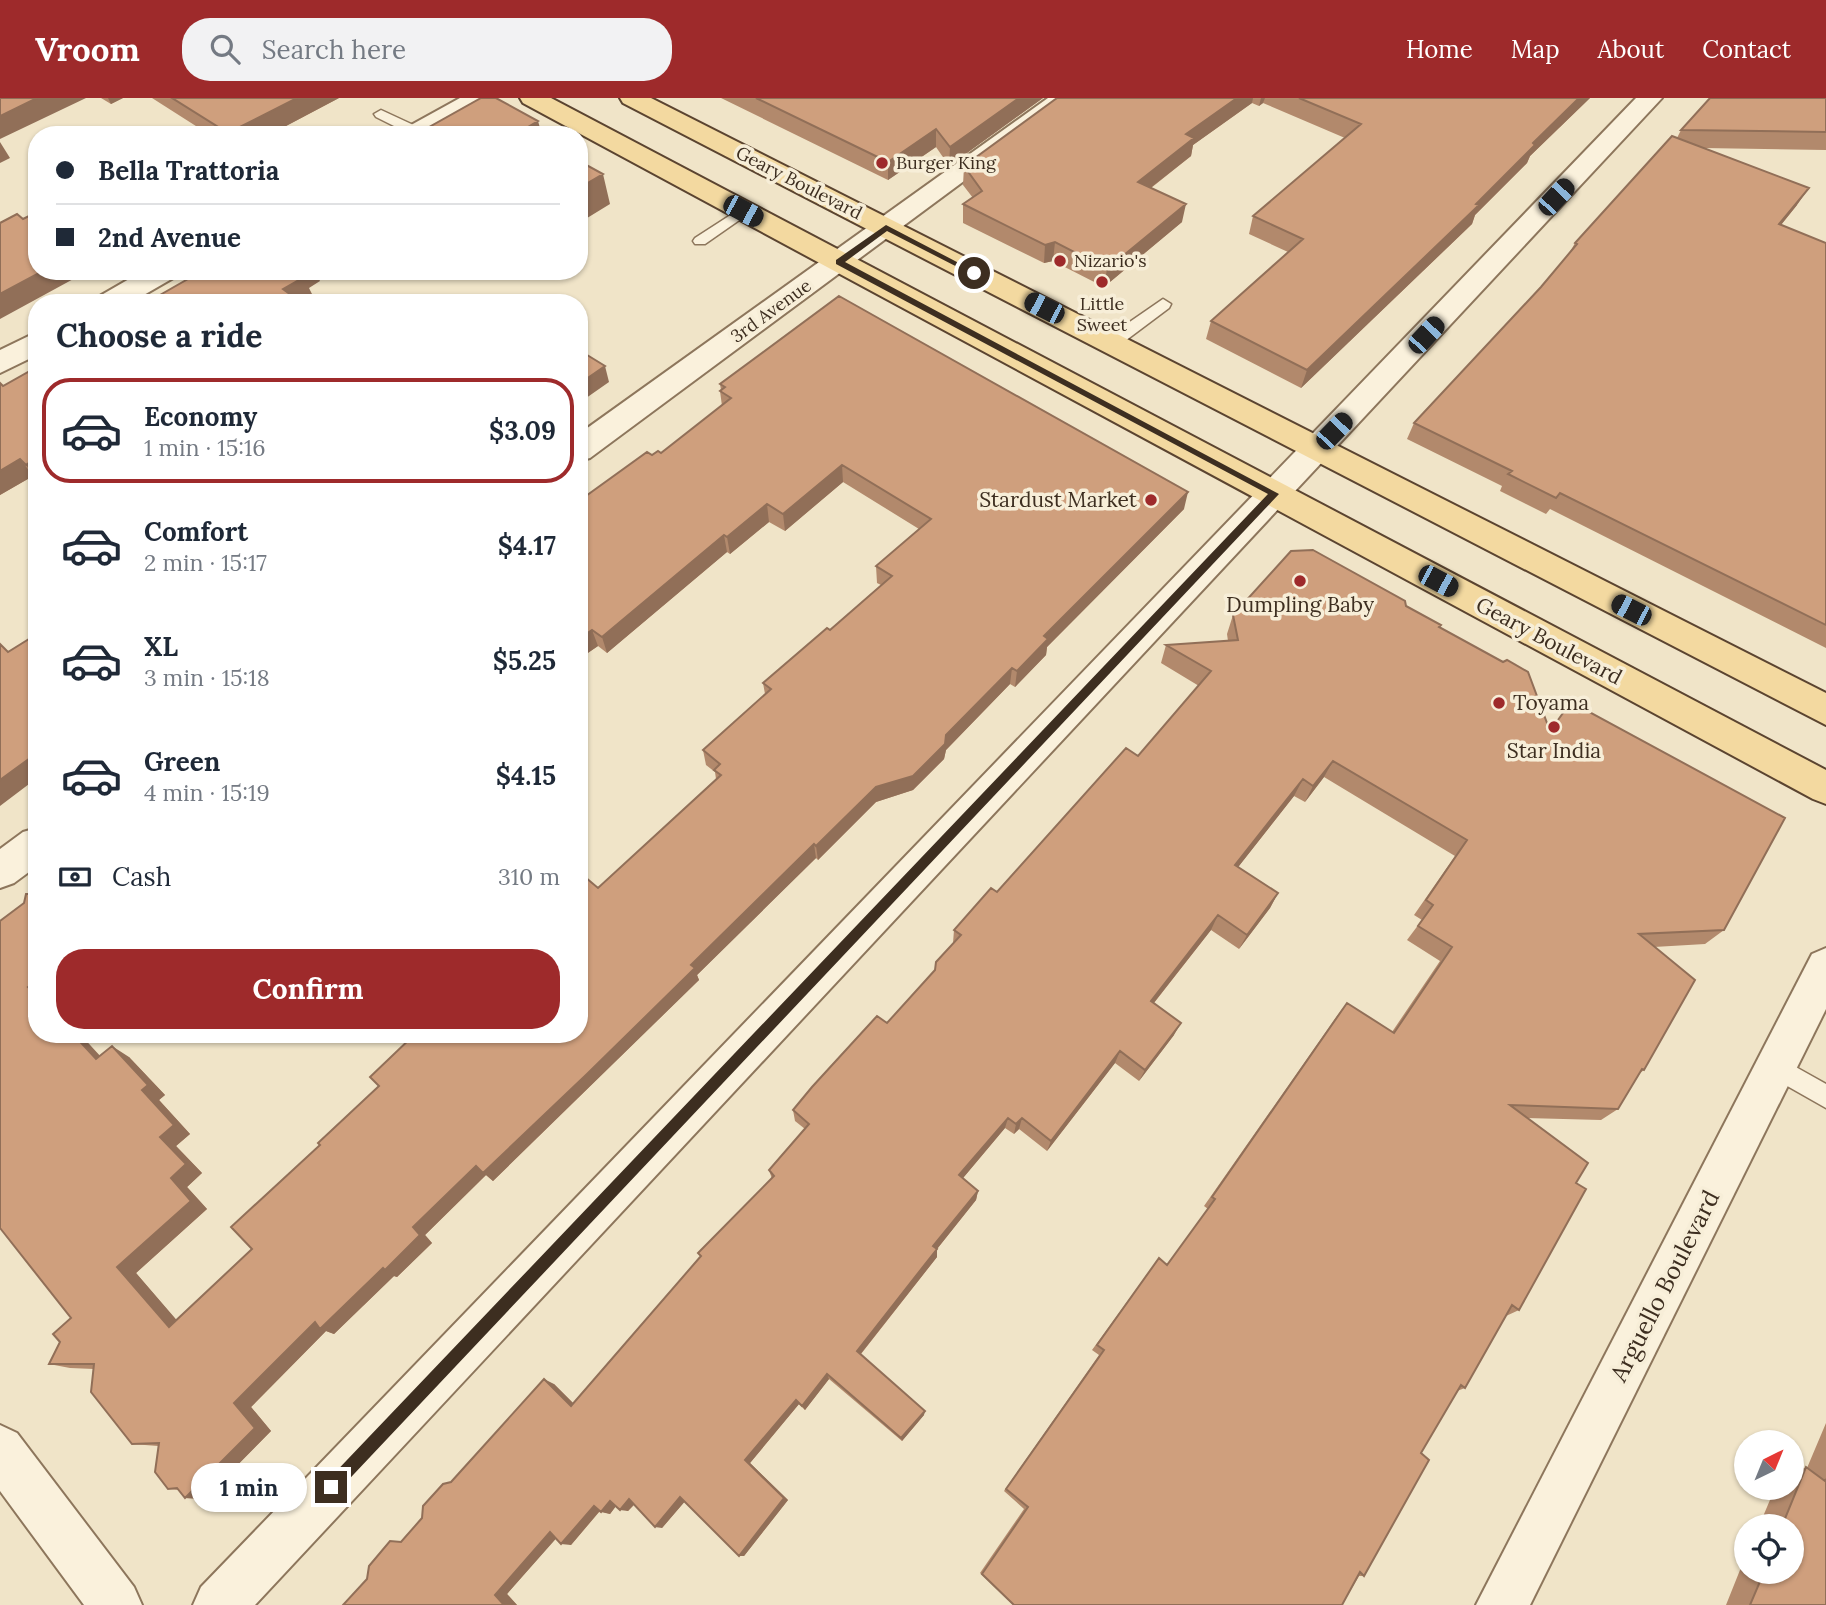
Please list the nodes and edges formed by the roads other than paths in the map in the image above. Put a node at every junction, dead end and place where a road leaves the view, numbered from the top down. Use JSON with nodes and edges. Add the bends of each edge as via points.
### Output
{"nodes":[{"id":1,"x":478,"y":98,"type":"edge"},
{"id":2,"x":531,"y":98,"type":"edge"},
{"id":3,"x":632,"y":98,"type":"edge"},
{"id":4,"x":1064,"y":98,"type":"edge"},
{"id":5,"x":1650,"y":98,"type":"edge"},
{"id":6,"x":381,"y":114,"type":"dead end"},
{"id":7,"x":402,"y":126,"type":"edge"},
{"id":8,"x":427,"y":126,"type":"edge"},
{"id":9,"x":584,"y":126,"type":"edge"},
{"id":10,"x":588,"y":128,"type":"edge"},
{"id":11,"x":743,"y":211,"type":"junction"},
{"id":12,"x":886,"y":228,"type":"junction"},
{"id":13,"x":699,"y":241,"type":"dead end"},
{"id":14,"x":839,"y":262,"type":"junction"},
{"id":15,"x":149,"y":280,"type":"edge"},
{"id":16,"x":124,"y":294,"type":"edge"},
{"id":17,"x":1163,"y":304,"type":"dead end"},
{"id":18,"x":1111,"y":343,"type":"junction"},
{"id":19,"x":28,"y":347,"type":"edge"},
{"id":20,"x":0,"y":363,"type":"edge"},
{"id":21,"x":588,"y":443,"type":"edge"},
{"id":22,"x":1317,"y":449,"type":"junction"},
{"id":23,"x":1275,"y":494,"type":"junction"},
{"id":24,"x":1826,"y":710,"type":"edge"},
{"id":25,"x":1826,"y":788,"type":"edge"},
{"id":26,"x":28,"y":851,"type":"edge"},
{"id":27,"x":0,"y":871,"type":"edge"},
{"id":28,"x":1826,"y":967,"type":"edge"},
{"id":29,"x":1776,"y":1067,"type":"junction"},
{"id":30,"x":1826,"y":1097,"type":"edge"},
{"id":31,"x":0,"y":1450,"type":"edge"},
{"id":32,"x":116,"y":1605,"type":"edge"},
{"id":33,"x":219,"y":1605,"type":"edge"},
{"id":34,"x":1502,"y":1605,"type":"edge"}],
"edges":[{"from":1,"to":8,"type":"street"},
{"from":2,"to":9,"type":"main road","name":"Geary Boulevard"},
{"from":3,"to":12,"type":"main road","name":"Geary Boulevard"},
{"from":4,"to":12,"type":"street","name":"3rd Avenue"},
{"from":5,"to":22,"type":"street"},
{"from":6,"to":7,"type":"lane"},
{"from":10,"to":11,"type":"main road","name":"Geary Boulevard"},
{"from":11,"to":13,"type":"lane"},
{"from":11,"to":14,"type":"main road","name":"Geary Boulevard"},
{"from":12,"to":14,"type":"street","name":"3rd Avenue"},
{"from":12,"to":18,"type":"main road","name":"Geary Boulevard"},
{"from":14,"to":21,"type":"street","name":"3rd Avenue"},
{"from":14,"to":23,"type":"main road","name":"Geary Boulevard"},
{"from":15,"to":16,"type":"street"},
{"from":17,"to":18,"type":"lane"},
{"from":18,"to":22,"type":"main road","name":"Geary Boulevard"},
{"from":19,"to":20,"type":"street"},
{"from":22,"to":23,"type":"street"},
{"from":22,"to":24,"type":"main road","name":"Geary Boulevard"},
{"from":23,"to":25,"type":"main road","name":"Geary Boulevard"},
{"from":23,"to":33,"type":"street"},
{"from":26,"to":27,"type":"street"},
{"from":28,"to":29,"type":"street","name":"Arguello Boulevard"},
{"from":29,"to":30,"type":"lane"},
{"from":29,"to":34,"type":"street","name":"Arguello Boulevard"},
{"from":31,"to":32,"type":"street"}]}
